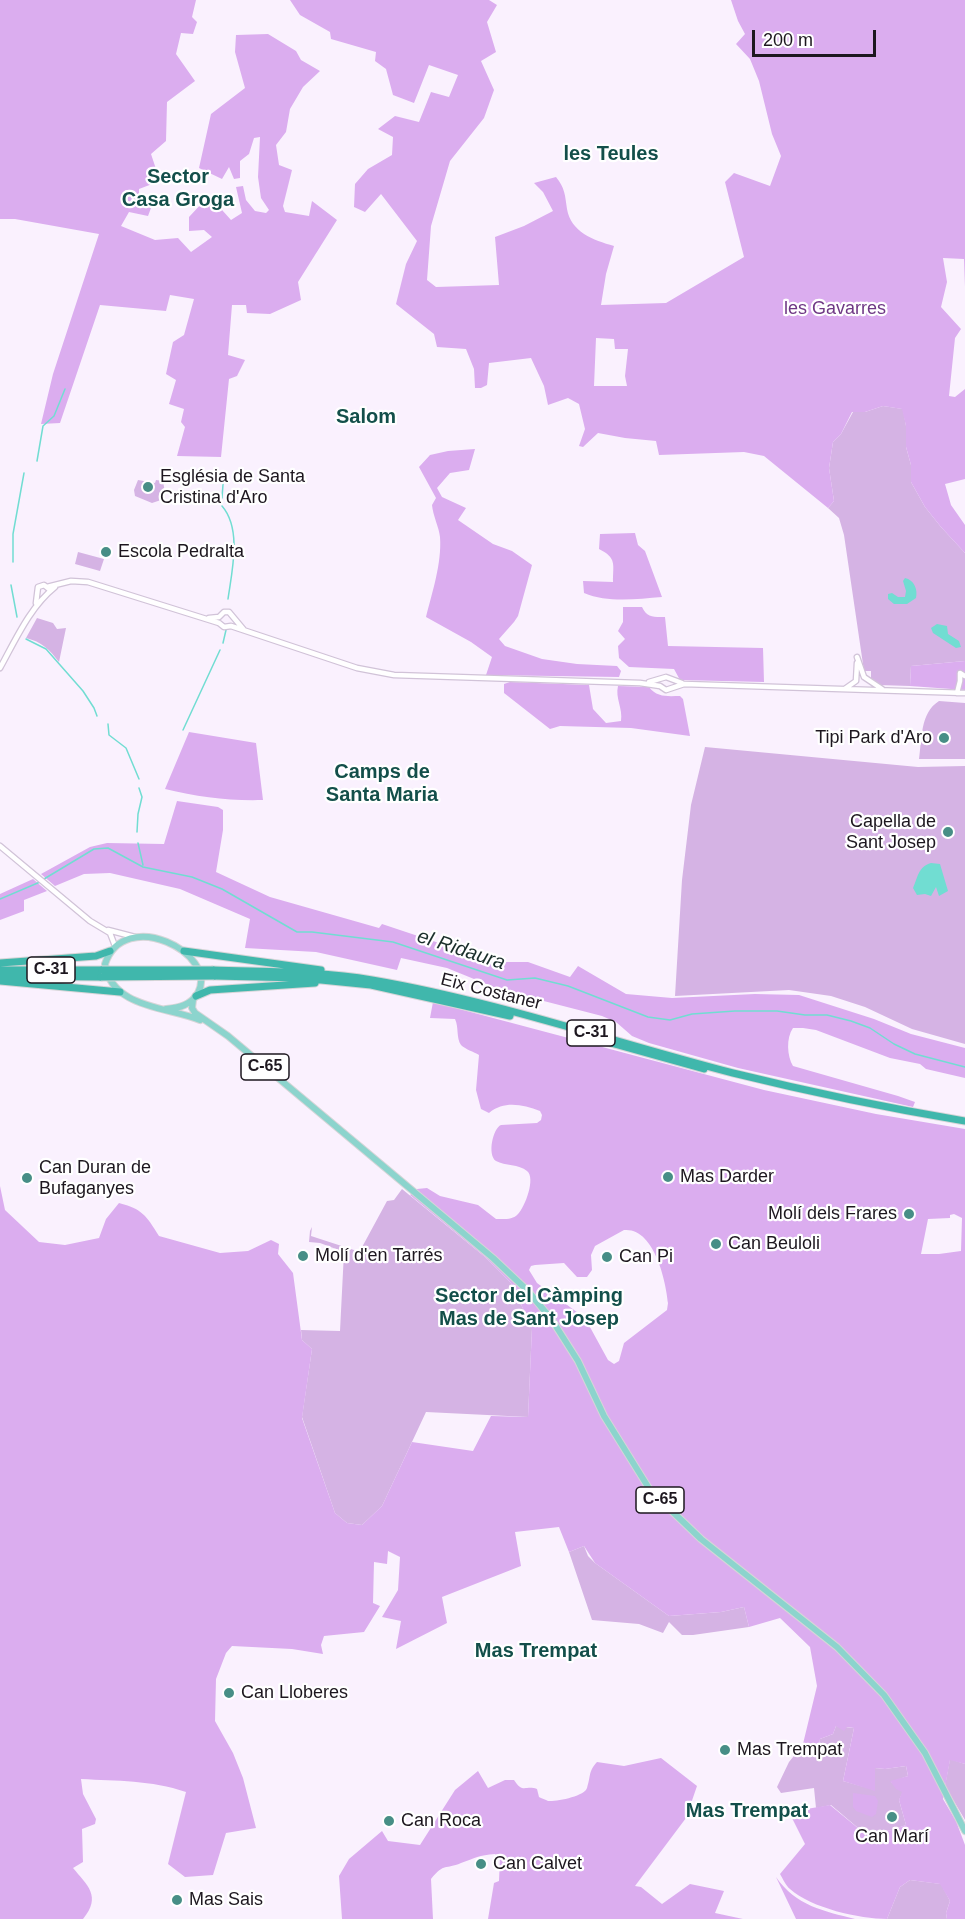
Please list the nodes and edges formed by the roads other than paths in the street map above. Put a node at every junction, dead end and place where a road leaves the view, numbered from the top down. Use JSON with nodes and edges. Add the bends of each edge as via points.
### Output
{"nodes":[{"id":1,"x":48,"y":590,"type":"junction"},
{"id":2,"x":37,"y":595,"type":"junction"},
{"id":3,"x":44,"y":597,"type":"junction"},
{"id":4,"x":36,"y":603,"type":"junction"},
{"id":5,"x":219,"y":620,"type":"junction"},
{"id":6,"x":233,"y":623,"type":"junction"},
{"id":7,"x":0,"y":668,"type":"edge"},
{"id":8,"x":965,"y":676,"type":"edge"},
{"id":9,"x":864,"y":677,"type":"junction"},
{"id":10,"x":856,"y":681,"type":"junction"},
{"id":11,"x":660,"y":683,"type":"junction"},
{"id":12,"x":672,"y":683,"type":"junction"},
{"id":13,"x":844,"y":688,"type":"junction"},
{"id":14,"x":860,"y":689,"type":"junction"},
{"id":15,"x":885,"y":690,"type":"junction"},
{"id":16,"x":957,"y":693,"type":"junction"},
{"id":17,"x":965,"y":693,"type":"edge"},
{"id":18,"x":0,"y":846,"type":"edge"},
{"id":19,"x":101,"y":927,"type":"junction"},
{"id":20,"x":138,"y":937,"type":"junction"},
{"id":21,"x":113,"y":949,"type":"junction"},
{"id":22,"x":184,"y":951,"type":"junction"},
{"id":23,"x":0,"y":963,"type":"edge"},
{"id":24,"x":0,"y":970,"type":"edge"},
{"id":25,"x":101,"y":974,"type":"junction"},
{"id":26,"x":0,"y":979,"type":"edge"},
{"id":27,"x":356,"y":980,"type":"junction"},
{"id":28,"x":120,"y":992,"type":"junction"},
{"id":29,"x":195,"y":998,"type":"junction"},
{"id":30,"x":166,"y":1009,"type":"junction"},
{"id":31,"x":217,"y":1028,"type":"junction"},
{"id":32,"x":965,"y":1123,"type":"edge"},
{"id":33,"x":965,"y":1831,"type":"edge"}],
"edges":[{"from":1,"to":2,"type":"street","via":[[43,585],[38,587]]},
{"from":1,"to":3,"type":"street"},
{"from":1,"to":5,"type":"street","via":[[88,582]]},
{"from":2,"to":3,"type":"street"},
{"from":2,"to":4,"type":"street"},
{"from":3,"to":4,"type":"street"},
{"from":4,"to":7,"type":"street"},
{"from":5,"to":6,"type":"street","via":[[224,627]]},
{"from":5,"to":6,"type":"street","via":[[224,612],[229,612]]},
{"from":6,"to":11,"type":"street","via":[[246,632],[374,673]]},
{"from":8,"to":16,"type":"street","via":[[960,673]]},
{"from":9,"to":10,"type":"street","via":[[857,657]]},
{"from":9,"to":14,"type":"street"},
{"from":9,"to":15,"type":"street"},
{"from":10,"to":13,"type":"street"},
{"from":10,"to":14,"type":"street"},
{"from":11,"to":12,"type":"street","via":[[667,677]]},
{"from":11,"to":12,"type":"street","via":[[666,690]]},
{"from":12,"to":13,"type":"street"},
{"from":13,"to":14,"type":"street"},
{"from":14,"to":15,"type":"street"},
{"from":15,"to":16,"type":"street"},
{"from":16,"to":17,"type":"street"},
{"from":18,"to":19,"type":"street"},
{"from":19,"to":20,"type":"street"},
{"from":19,"to":21,"type":"street","via":[[110,933]]},
{"from":20,"to":21,"type":"main road","via":[[121,941]]},
{"from":20,"to":22,"type":"main road","via":[[162,940]]},
{"from":21,"to":23,"type":"highway","via":[[96,956]]},
{"from":21,"to":28,"type":"main road","via":[[105,964],[106,972]]},
{"from":22,"to":27,"type":"highway","via":[[339,972]]},
{"from":22,"to":29,"type":"main road","via":[[201,972]]},
{"from":24,"to":25,"type":"highway","name":"Eix Costaner","number":"C-31"},
{"from":25,"to":26,"type":"highway","name":"Eix Costaner","number":"C-31"},
{"from":25,"to":27,"type":"highway","name":"Eix Costaner","number":"C-31","bridge":true,"via":[[301,972]]},
{"from":26,"to":28,"type":"highway","number":"C-65"},
{"from":27,"to":29,"type":"highway","via":[[224,988]]},
{"from":27,"to":32,"type":"highway","name":"Eix Costaner","number":"C-31","via":[[461,998],[780,1084]]},
{"from":28,"to":30,"type":"main road","number":"C-65","via":[[142,1004]]},
{"from":29,"to":30,"type":"main road"},
{"from":29,"to":31,"type":"main road","number":"C-65","via":[[195,1013]]},
{"from":30,"to":31,"type":"main road","number":"C-65"},
{"from":31,"to":33,"type":"main road","number":"C-65","via":[[528,1291],[578,1361],[604,1416],[650,1490],[700,1539],[837,1647],[884,1695],[924,1753]]}]}
